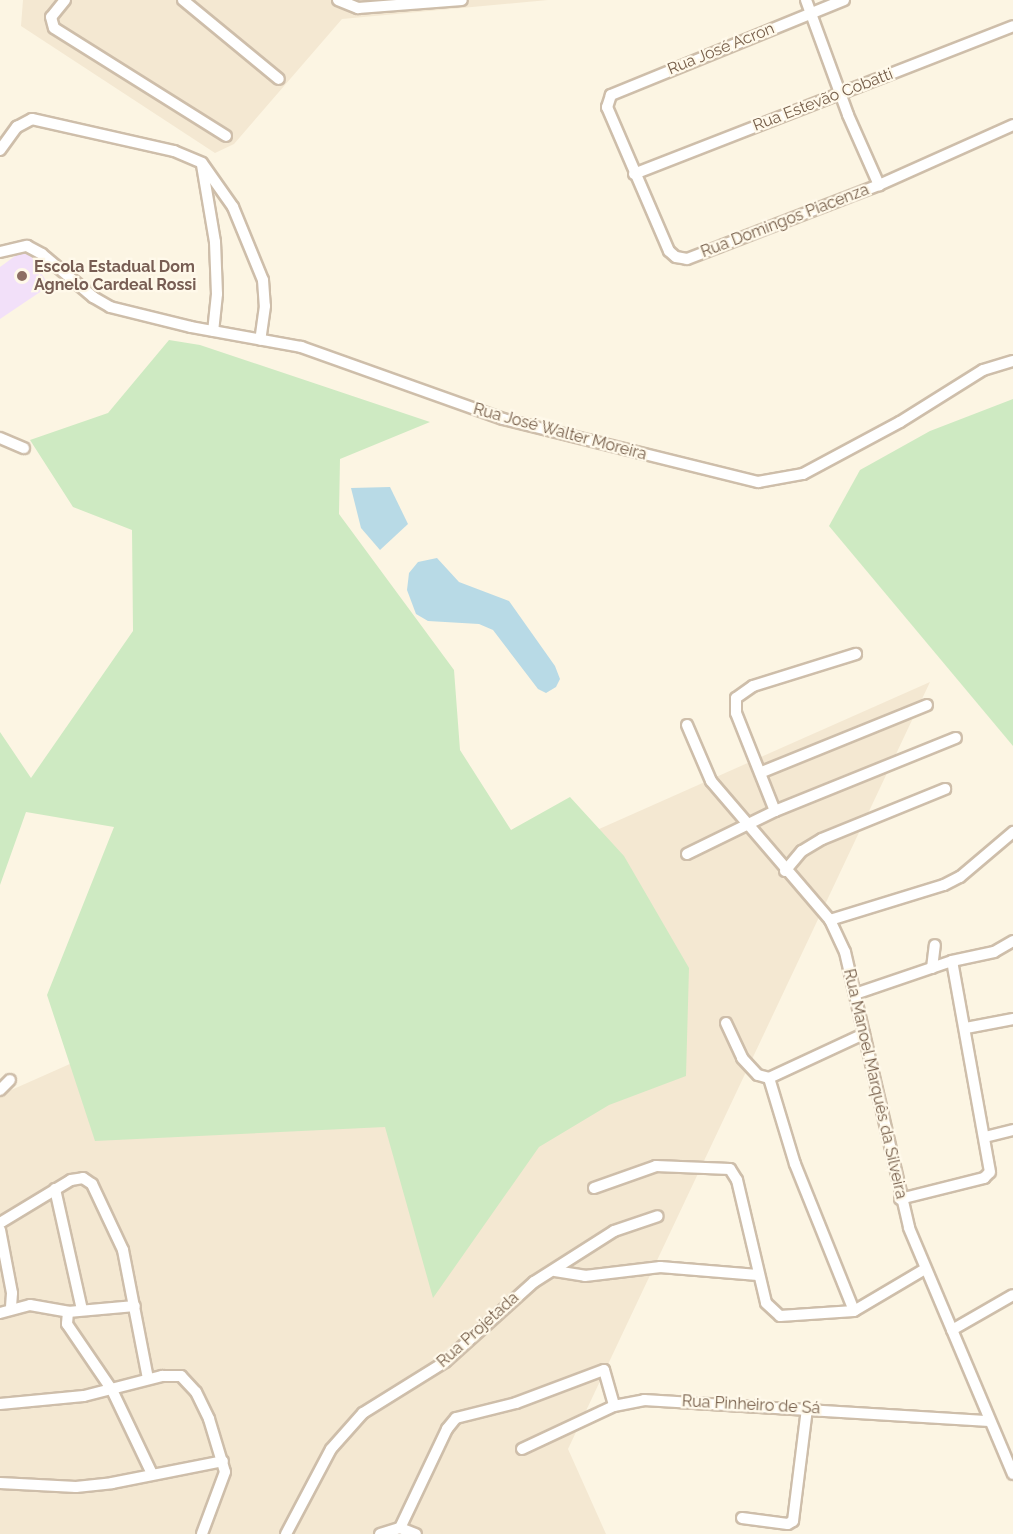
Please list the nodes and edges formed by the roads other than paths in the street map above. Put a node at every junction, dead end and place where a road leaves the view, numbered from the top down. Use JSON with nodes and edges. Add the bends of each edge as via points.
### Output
{"nodes":[{"id":1,"x":65,"y":0,"type":"edge"},
{"id":2,"x":183,"y":0,"type":"edge"},
{"id":3,"x":338,"y":0,"type":"edge"},
{"id":4,"x":462,"y":0,"type":"edge"},
{"id":5,"x":806,"y":0,"type":"edge"},
{"id":6,"x":844,"y":0,"type":"edge"},
{"id":7,"x":390,"y":3,"type":"edge"},
{"id":8,"x":811,"y":14,"type":"junction"},
{"id":9,"x":1013,"y":26,"type":"edge"},
{"id":10,"x":279,"y":79,"type":"dead end"},
{"id":11,"x":840,"y":94,"type":"junction"},
{"id":12,"x":607,"y":107,"type":"joint"},
{"id":13,"x":1013,"y":126,"type":"edge"},
{"id":14,"x":226,"y":136,"type":"dead end"},
{"id":15,"x":0,"y":150,"type":"edge"},
{"id":16,"x":202,"y":163,"type":"junction"},
{"id":17,"x":634,"y":174,"type":"junction"},
{"id":18,"x":879,"y":184,"type":"junction"},
{"id":19,"x":0,"y":252,"type":"edge"},
{"id":20,"x":213,"y":331,"type":"junction"},
{"id":21,"x":260,"y":340,"type":"junction"},
{"id":22,"x":1013,"y":361,"type":"edge"},
{"id":23,"x":0,"y":438,"type":"edge"},
{"id":24,"x":24,"y":448,"type":"dead end"},
{"id":25,"x":856,"y":654,"type":"dead end"},
{"id":26,"x":927,"y":705,"type":"dead end"},
{"id":27,"x":687,"y":725,"type":"dead end"},
{"id":28,"x":956,"y":738,"type":"dead end"},
{"id":29,"x":762,"y":772,"type":"junction"},
{"id":30,"x":945,"y":789,"type":"dead end"},
{"id":31,"x":775,"y":811,"type":"junction"},
{"id":32,"x":750,"y":823,"type":"junction"},
{"id":33,"x":1013,"y":832,"type":"edge"},
{"id":34,"x":687,"y":854,"type":"dead end"},
{"id":35,"x":785,"y":871,"type":"junction"},
{"id":36,"x":830,"y":920,"type":"junction"},
{"id":37,"x":1013,"y":941,"type":"edge"},
{"id":38,"x":935,"y":945,"type":"dead end"},
{"id":39,"x":952,"y":961,"type":"junction"},
{"id":40,"x":932,"y":968,"type":"junction"},
{"id":41,"x":855,"y":994,"type":"junction"},
{"id":42,"x":1013,"y":1019,"type":"edge"},
{"id":43,"x":726,"y":1023,"type":"dead end"},
{"id":44,"x":966,"y":1028,"type":"junction"},
{"id":45,"x":864,"y":1034,"type":"junction"},
{"id":46,"x":769,"y":1078,"type":"junction"},
{"id":47,"x":10,"y":1080,"type":"dead end"},
{"id":48,"x":0,"y":1090,"type":"edge"},
{"id":49,"x":1013,"y":1130,"type":"edge"},
{"id":50,"x":985,"y":1137,"type":"junction"},
{"id":51,"x":594,"y":1188,"type":"dead end"},
{"id":52,"x":55,"y":1189,"type":"junction"},
{"id":53,"x":900,"y":1199,"type":"junction"},
{"id":54,"x":658,"y":1216,"type":"dead end"},
{"id":55,"x":0,"y":1223,"type":"edge"},
{"id":56,"x":0,"y":1230,"type":"edge"},
{"id":57,"x":925,"y":1269,"type":"junction"},
{"id":58,"x":555,"y":1271,"type":"junction"},
{"id":59,"x":758,"y":1275,"type":"junction"},
{"id":60,"x":1013,"y":1295,"type":"edge"},
{"id":61,"x":135,"y":1306,"type":"junction"},
{"id":62,"x":11,"y":1308,"type":"junction"},
{"id":63,"x":82,"y":1310,"type":"junction"},
{"id":64,"x":854,"y":1311,"type":"junction"},
{"id":65,"x":0,"y":1312,"type":"edge"},
{"id":66,"x":68,"y":1312,"type":"junction"},
{"id":67,"x":952,"y":1330,"type":"junction"},
{"id":68,"x":148,"y":1379,"type":"junction"},
{"id":69,"x":112,"y":1390,"type":"junction"},
{"id":70,"x":0,"y":1404,"type":"edge"},
{"id":71,"x":614,"y":1406,"type":"junction"},
{"id":72,"x":807,"y":1408,"type":"junction"},
{"id":73,"x":988,"y":1421,"type":"junction"},
{"id":74,"x":522,"y":1449,"type":"dead end"},
{"id":75,"x":224,"y":1461,"type":"junction"},
{"id":76,"x":152,"y":1474,"type":"junction"},
{"id":77,"x":1013,"y":1474,"type":"edge"},
{"id":78,"x":0,"y":1483,"type":"edge"},
{"id":79,"x":742,"y":1518,"type":"dead end"},
{"id":80,"x":400,"y":1528,"type":"junction"},
{"id":81,"x":202,"y":1534,"type":"edge"},
{"id":82,"x":286,"y":1534,"type":"edge"},
{"id":83,"x":380,"y":1534,"type":"edge"},
{"id":84,"x":417,"y":1534,"type":"edge"}],
"edges":[{"from":1,"to":14,"type":"street","via":[[51,17],[54,28]]},
{"from":2,"to":10,"type":"street"},
{"from":3,"to":7,"type":"street","via":[[358,8]]},
{"from":4,"to":7,"type":"street"},
{"from":5,"to":8,"type":"street"},
{"from":6,"to":8,"type":"street","name":"Rua José Acron"},
{"from":8,"to":11,"type":"street"},
{"from":8,"to":12,"type":"street","name":"Rua José Acron","via":[[617,91],[611,94]]},
{"from":9,"to":11,"type":"street","name":"Rua Estevão Cobatti"},
{"from":11,"to":17,"type":"street","name":"Rua Estevão Cobatti"},
{"from":11,"to":18,"type":"street"},
{"from":12,"to":17,"type":"street","name":"Rua Domingos Piacenza"},
{"from":13,"to":18,"type":"street","name":"Rua Domingos Piacenza"},
{"from":15,"to":16,"type":"street","via":[[17,127],[32,119],[174,151]]},
{"from":16,"to":20,"type":"street","via":[[215,242],[217,294]]},
{"from":16,"to":21,"type":"street","via":[[233,207],[262,280],[265,306]]},
{"from":17,"to":18,"type":"street","name":"Rua Domingos Piacenza","via":[[669,251],[687,259]]},
{"from":19,"to":20,"type":"street","name":"Rua José Walter Moreira","via":[[27,246],[110,306]]},
{"from":20,"to":21,"type":"street","name":"Rua José Walter Moreira"},
{"from":21,"to":22,"type":"street","name":"Rua José Walter Moreira","via":[[301,347],[503,419],[758,482],[802,474],[921,410],[983,370]]},
{"from":23,"to":24,"type":"street"},
{"from":25,"to":29,"type":"street","via":[[753,686],[736,698],[736,713]]},
{"from":26,"to":29,"type":"street"},
{"from":27,"to":32,"type":"street","name":"Rua Manoel Marquês da Silveira","via":[[711,781]]},
{"from":28,"to":31,"type":"street"},
{"from":29,"to":31,"type":"street"},
{"from":30,"to":35,"type":"street","via":[[822,839],[802,851]]},
{"from":31,"to":32,"type":"street"},
{"from":32,"to":34,"type":"street"},
{"from":32,"to":35,"type":"street","name":"Rua Manoel Marquês da Silveira"},
{"from":33,"to":36,"type":"street","via":[[960,878]]},
{"from":35,"to":36,"type":"street","name":"Rua Manoel Marquês da Silveira"},
{"from":36,"to":41,"type":"street","name":"Rua Manoel Marquês da Silveira","via":[[845,952]]},
{"from":37,"to":39,"type":"street","via":[[994,952]]},
{"from":38,"to":40,"type":"street"},
{"from":39,"to":40,"type":"street"},
{"from":39,"to":44,"type":"street"},
{"from":40,"to":41,"type":"street"},
{"from":41,"to":45,"type":"street","name":"Rua Manoel Marquês da Silveira"},
{"from":42,"to":44,"type":"street"},
{"from":43,"to":46,"type":"street","via":[[742,1058],[758,1075]]},
{"from":44,"to":50,"type":"street"},
{"from":45,"to":46,"type":"street"},
{"from":45,"to":53,"type":"street","name":"Rua Manoel Marquês da Silveira"},
{"from":46,"to":64,"type":"street","via":[[795,1164]]},
{"from":47,"to":48,"type":"street"},
{"from":49,"to":50,"type":"street"},
{"from":50,"to":53,"type":"street","via":[[988,1176]]},
{"from":51,"to":59,"type":"street","via":[[656,1166],[730,1169],[737,1180]]},
{"from":52,"to":55,"type":"street"},
{"from":52,"to":61,"type":"street","via":[[78,1178],[92,1184],[116,1229]]},
{"from":52,"to":63,"type":"street"},
{"from":53,"to":57,"type":"street","name":"Rua Manoel Marquês da Silveira"},
{"from":54,"to":58,"type":"street","name":"Rua Projetada","via":[[614,1231]]},
{"from":56,"to":62,"type":"street","via":[[12,1293]]},
{"from":57,"to":64,"type":"street"},
{"from":57,"to":67,"type":"street","name":"Rua Manoel Marquês da Silveira"},
{"from":58,"to":59,"type":"street","via":[[585,1276],[660,1267]]},
{"from":58,"to":82,"type":"street","name":"Rua Projetada","via":[[520,1292],[445,1362],[363,1413],[346,1428]]},
{"from":59,"to":64,"type":"street","via":[[766,1303],[775,1314]]},
{"from":60,"to":67,"type":"street"},
{"from":61,"to":63,"type":"street"},
{"from":61,"to":68,"type":"street"},
{"from":62,"to":65,"type":"street"},
{"from":62,"to":66,"type":"street","via":[[38,1305]]},
{"from":63,"to":66,"type":"street"},
{"from":66,"to":69,"type":"street","via":[[67,1324],[73,1335]]},
{"from":67,"to":73,"type":"street","name":"Rua Manoel Marquês da Silveira"},
{"from":68,"to":69,"type":"street"},
{"from":68,"to":75,"type":"street","via":[[171,1374],[188,1381],[209,1419]]},
{"from":69,"to":70,"type":"street"},
{"from":69,"to":76,"type":"street"},
{"from":71,"to":72,"type":"street","name":"Rua Pinheiro de Sá","via":[[644,1400]]},
{"from":71,"to":74,"type":"street","name":"Rua Pinheiro de Sá"},
{"from":71,"to":80,"type":"street","via":[[604,1370],[516,1403],[456,1418],[447,1429]]},
{"from":72,"to":73,"type":"street","name":"Rua Pinheiro de Sá"},
{"from":72,"to":79,"type":"street","via":[[793,1521],[788,1524]]},
{"from":73,"to":77,"type":"street","name":"Rua Manoel Marquês da Silveira"},
{"from":75,"to":76,"type":"street"},
{"from":75,"to":81,"type":"street","via":[[223,1483]]},
{"from":76,"to":78,"type":"street","via":[[76,1487]]},
{"from":80,"to":83,"type":"street"},
{"from":80,"to":84,"type":"street"}]}
